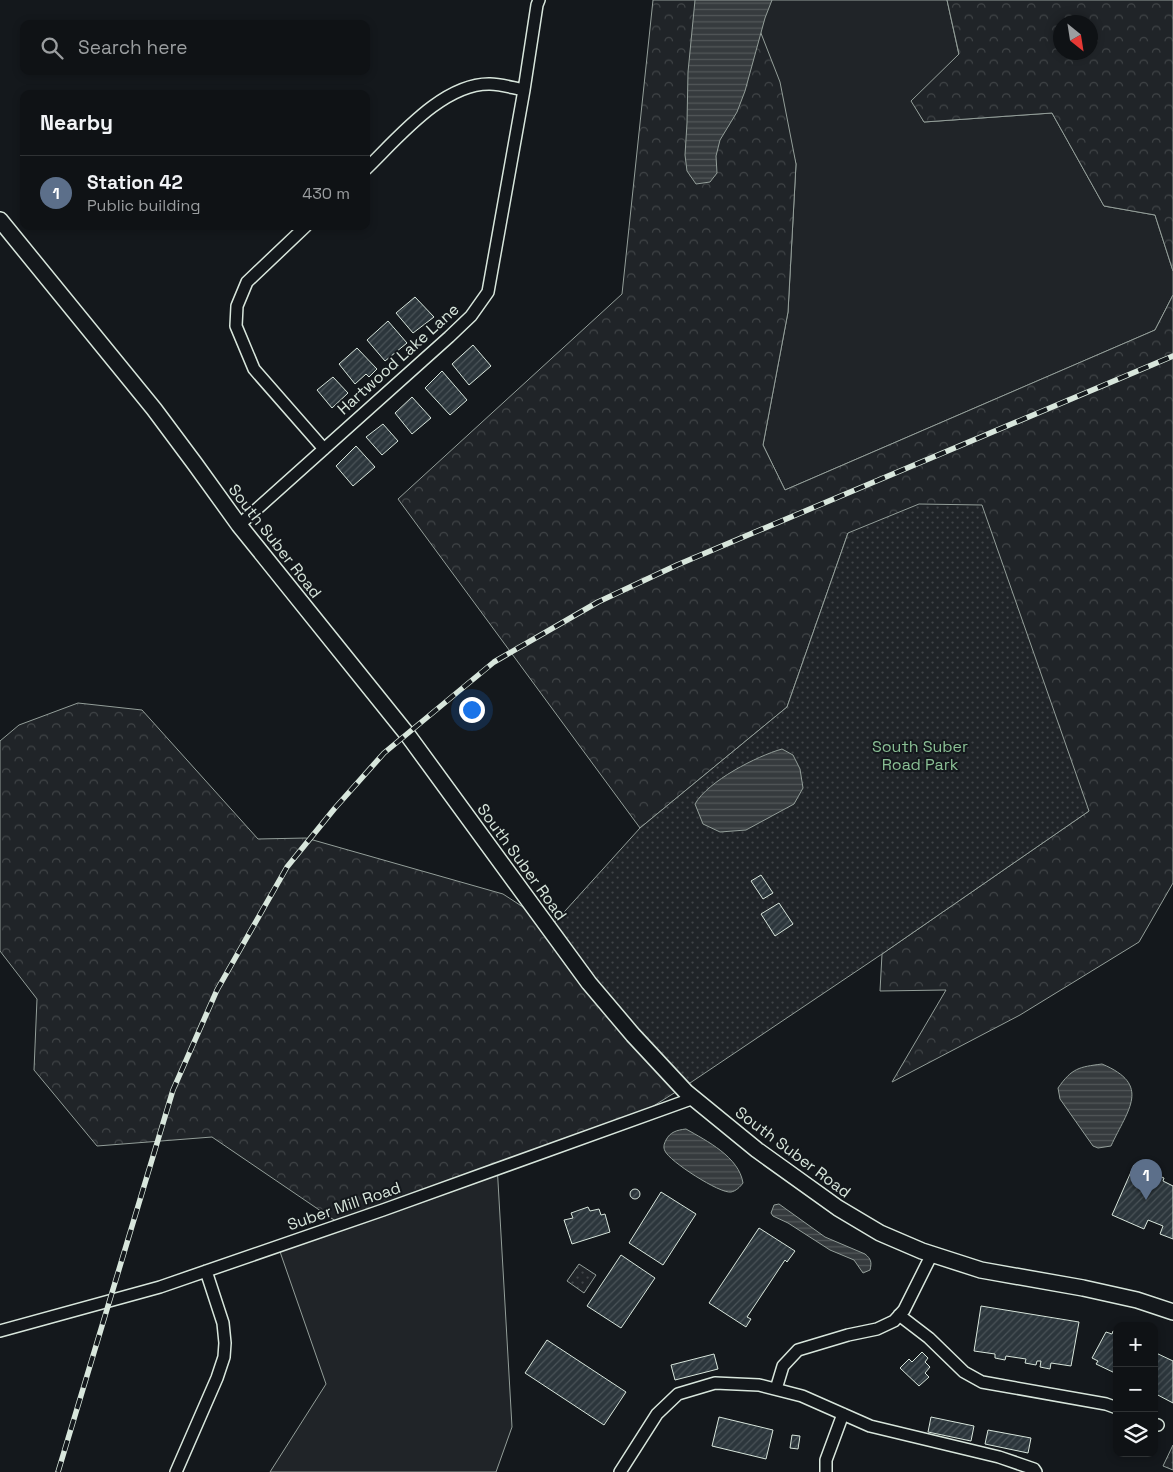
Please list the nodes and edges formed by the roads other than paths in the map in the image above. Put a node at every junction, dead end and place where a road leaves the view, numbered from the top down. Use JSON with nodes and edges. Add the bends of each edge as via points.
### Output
{"nodes":[{"id":1,"x":540,"y":0,"type":"edge"},
{"id":2,"x":524,"y":90,"type":"junction"},
{"id":3,"x":370,"y":165,"type":"edge"},
{"id":4,"x":0,"y":220,"type":"edge"},
{"id":5,"x":302,"y":230,"type":"edge"},
{"id":6,"x":324,"y":449,"type":"junction"},
{"id":7,"x":238,"y":525,"type":"junction"},
{"id":8,"x":694,"y":1098,"type":"junction"},
{"id":9,"x":932,"y":1254,"type":"junction"},
{"id":10,"x":206,"y":1271,"type":"junction"},
{"id":11,"x":1173,"y":1312,"type":"edge"},
{"id":12,"x":900,"y":1315,"type":"junction"},
{"id":13,"x":0,"y":1331,"type":"edge"},
{"id":14,"x":776,"y":1389,"type":"junction"},
{"id":15,"x":1113,"y":1407,"type":"edge"},
{"id":16,"x":843,"y":1414,"type":"junction"},
{"id":17,"x":176,"y":1472,"type":"edge"},
{"id":18,"x":620,"y":1472,"type":"edge"},
{"id":19,"x":826,"y":1472,"type":"edge"},
{"id":20,"x":1036,"y":1472,"type":"edge"}],
"edges":[{"from":1,"to":2,"type":"street","name":"Hartwood Lake Lane"},
{"from":2,"to":3,"type":"street","via":[[490,84],[466,87],[443,99]]},
{"from":2,"to":6,"type":"street","name":"Hartwood Lake Lane","via":[[488,292],[471,316]]},
{"from":4,"to":7,"type":"street","name":"South Suber Road","via":[[154,409]]},
{"from":5,"to":6,"type":"street","via":[[248,282],[237,306],[236,326],[254,369]]},
{"from":6,"to":7,"type":"street","name":"Hartwood Lake Lane"},
{"from":7,"to":8,"type":"street","name":"South Suber Road","via":[[407,734],[589,983],[633,1035]]},
{"from":8,"to":9,"type":"street","name":"South Suber Road","via":[[757,1150],[838,1208],[880,1233]]},
{"from":8,"to":10,"type":"street","name":"Suber Mill Road"},
{"from":9,"to":11,"type":"street","name":"South Suber Road","via":[[981,1270],[1083,1288]]},
{"from":9,"to":12,"type":"street"},
{"from":10,"to":13,"type":"street","name":"Suber Mill Road"},
{"from":10,"to":17,"type":"street","via":[[223,1323],[224,1357]]},
{"from":12,"to":14,"type":"street","via":[[877,1329],[798,1350],[784,1366]]},
{"from":12,"to":15,"type":"street","via":[[964,1372],[982,1382]]},
{"from":14,"to":16,"type":"street","via":[[802,1396]]},
{"from":14,"to":18,"type":"street","via":[[715,1383],[678,1394],[657,1414]]},
{"from":16,"to":19,"type":"street","via":[[826,1460]]},
{"from":16,"to":20,"type":"street","via":[[870,1426],[999,1457]]}]}
